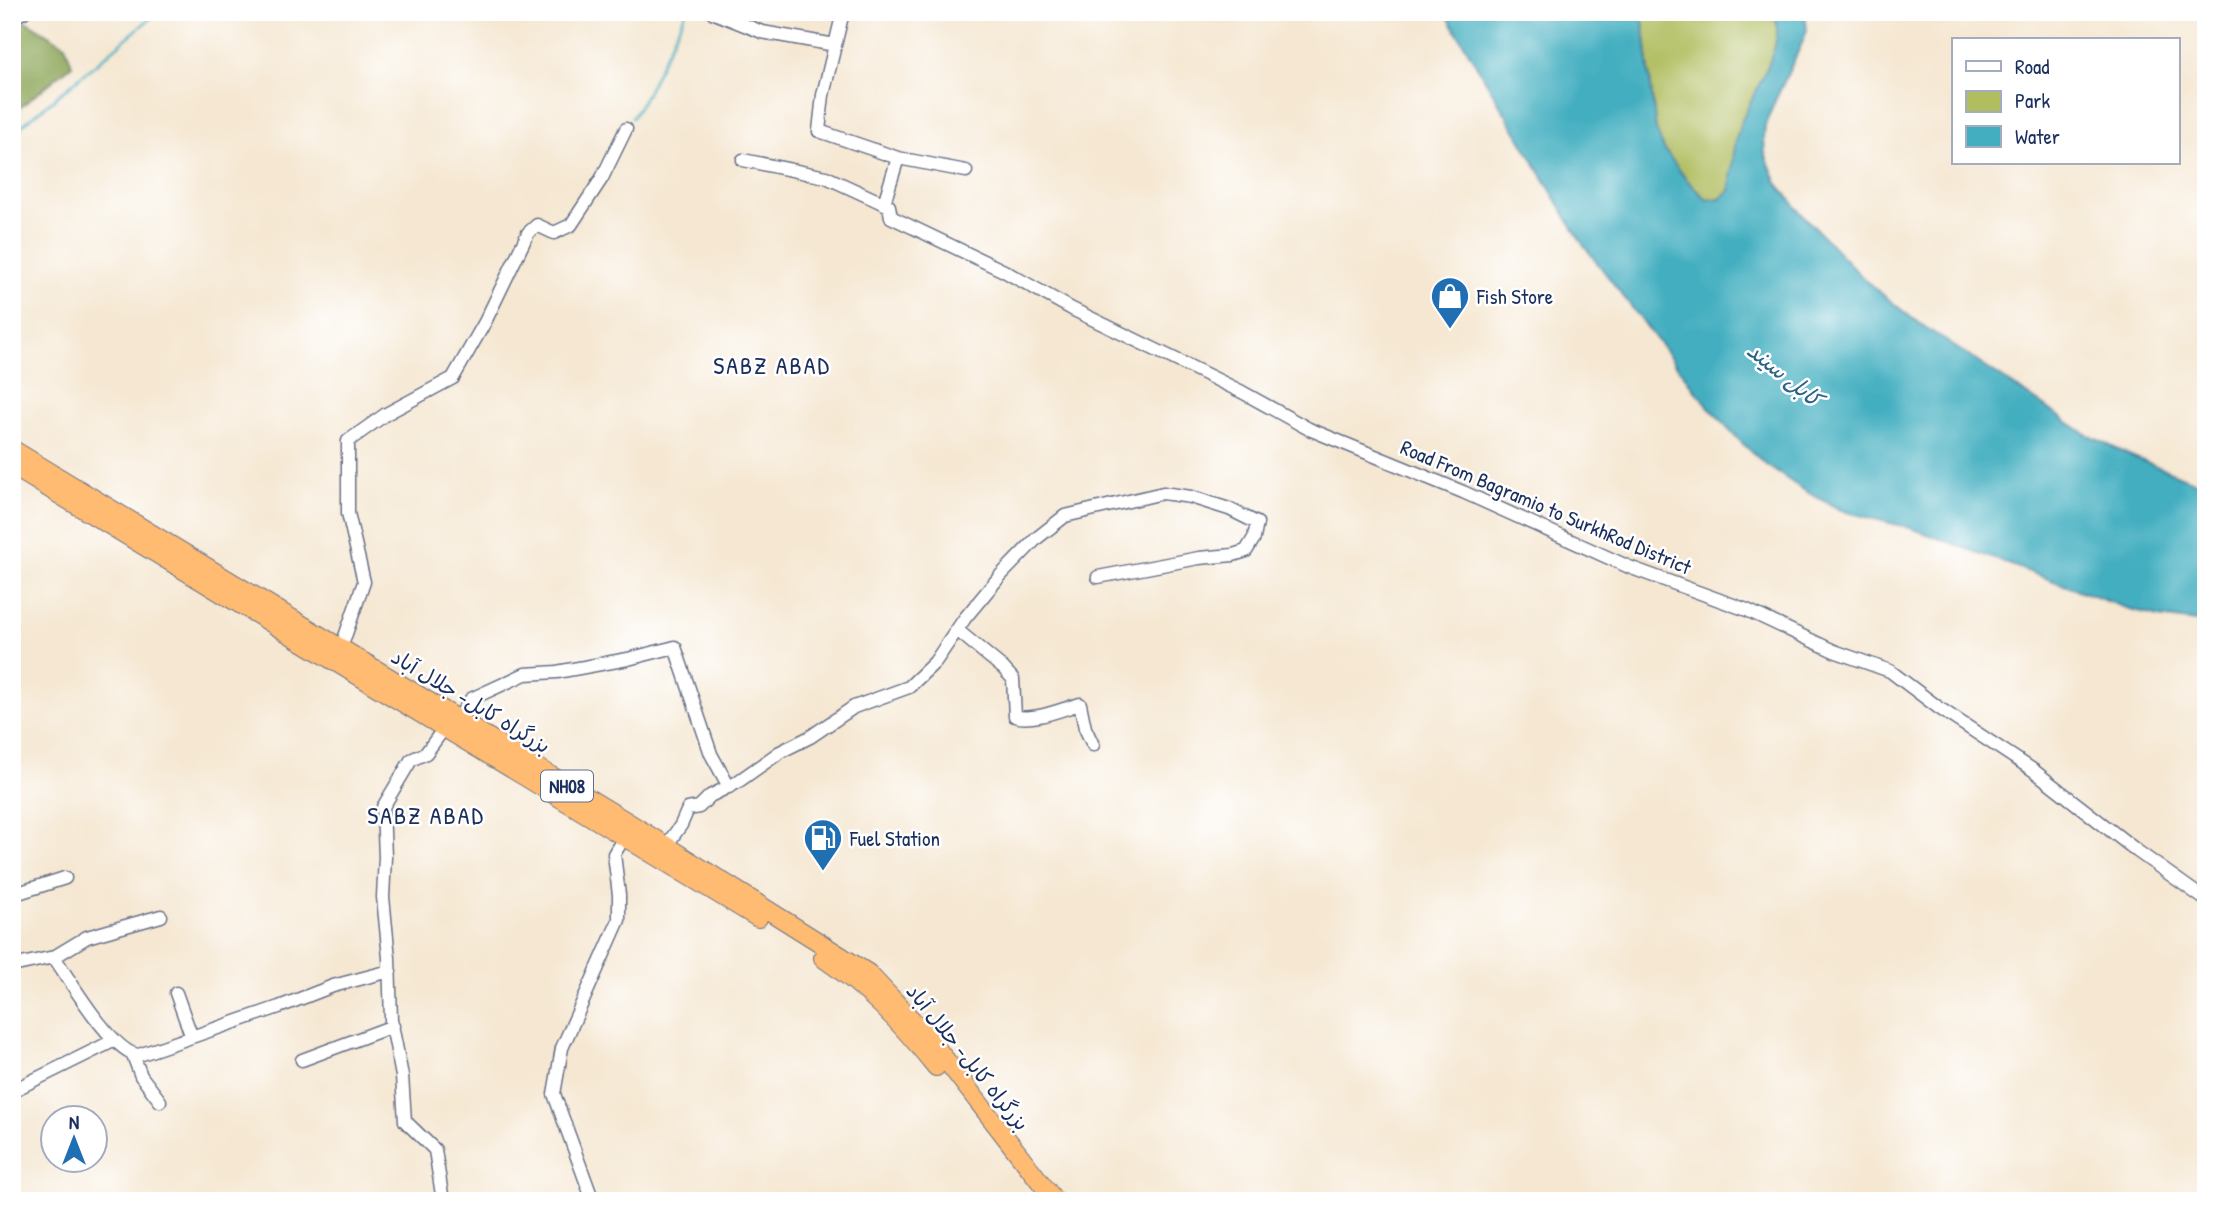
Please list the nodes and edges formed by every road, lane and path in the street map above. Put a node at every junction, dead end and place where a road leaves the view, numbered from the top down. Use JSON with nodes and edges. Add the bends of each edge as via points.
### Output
{"nodes":[{"id":1,"x":24,"y":12,"type":"edge"},
{"id":2,"x":712,"y":12,"type":"edge"},
{"id":3,"x":843,"y":12,"type":"edge"},
{"id":4,"x":12,"y":17,"type":"edge"},
{"id":5,"x":835,"y":45,"type":"junction"},
{"id":6,"x":626,"y":129,"type":"dead end"},
{"id":7,"x":898,"y":158,"type":"junction"},
{"id":8,"x":743,"y":160,"type":"dead end"},
{"id":9,"x":965,"y":171,"type":"dead end"},
{"id":10,"x":887,"y":204,"type":"junction"},
{"id":11,"x":12,"y":449,"type":"edge"},
{"id":12,"x":12,"y":466,"type":"edge"},
{"id":13,"x":1098,"y":577,"type":"dead end"},
{"id":14,"x":957,"y":630,"type":"junction"},
{"id":15,"x":341,"y":648,"type":"junction"},
{"id":16,"x":451,"y":723,"type":"junction"},
{"id":17,"x":1093,"y":745,"type":"dead end"},
{"id":18,"x":729,"y":787,"type":"junction"},
{"id":19,"x":628,"y":831,"type":"junction"},
{"id":20,"x":666,"y":846,"type":"junction"},
{"id":21,"x":65,"y":878,"type":"dead end"},
{"id":22,"x":12,"y":895,"type":"edge"},
{"id":23,"x":2206,"y":900,"type":"edge"},
{"id":24,"x":162,"y":916,"type":"dead end"},
{"id":25,"x":54,"y":957,"type":"junction"},
{"id":26,"x":12,"y":965,"type":"edge"},
{"id":27,"x":390,"y":971,"type":"junction"},
{"id":28,"x":176,"y":993,"type":"dead end"},
{"id":29,"x":393,"y":1026,"type":"junction"},
{"id":30,"x":191,"y":1035,"type":"junction"},
{"id":31,"x":113,"y":1041,"type":"junction"},
{"id":32,"x":133,"y":1055,"type":"junction"},
{"id":33,"x":302,"y":1060,"type":"dead end"},
{"id":34,"x":12,"y":1091,"type":"edge"},
{"id":35,"x":160,"y":1101,"type":"dead end"},
{"id":36,"x":443,"y":1201,"type":"edge"},
{"id":37,"x":593,"y":1201,"type":"edge"},
{"id":38,"x":1041,"y":1201,"type":"edge"},
{"id":39,"x":1055,"y":1201,"type":"edge"}],
"edges":[{"from":1,"to":4,"type":"street"},
{"from":2,"to":5,"type":"street","via":[[762,32]]},
{"from":3,"to":5,"type":"street"},
{"from":5,"to":7,"type":"street","via":[[819,131]]},
{"from":6,"to":15,"type":"street","via":[[602,178],[571,225],[554,233],[537,225],[528,233],[453,378],[386,414],[348,441],[348,513],[364,582]]},
{"from":7,"to":9,"type":"street"},
{"from":7,"to":10,"type":"street"},
{"from":8,"to":10,"type":"street","via":[[826,177]]},
{"from":10,"to":23,"type":"street","name":"Road From Bagramio to SurkhRod District","via":[[891,217],[1309,429],[1464,492],[1629,567],[1747,610],[1833,651],[1890,671],[2033,770]]},
{"from":11,"to":15,"type":"highway","name":"بزرگراه کابل- جلال آباد","number":"NH08"},
{"from":12,"to":16,"type":"highway","name":"بزرگراه کابل- جلال آباد","number":"NH08"},
{"from":13,"to":14,"type":"street","via":[[1245,551],[1257,523],[1191,497],[1163,493],[1065,516],[1000,576]]},
{"from":14,"to":17,"type":"street","via":[[1013,679],[1015,716],[1080,704]]},
{"from":14,"to":18,"type":"street","via":[[935,662],[909,687],[853,707]]},
{"from":15,"to":16,"type":"highway","name":"بزرگراه کابل- جلال آباد","number":"NH08"},
{"from":16,"to":18,"type":"street","via":[[471,699],[526,674],[557,672],[675,647],[711,754]]},
{"from":16,"to":19,"type":"highway","name":"بزرگراه کابل- جلال آباد","number":"NH08"},
{"from":16,"to":27,"type":"street","via":[[426,753],[411,760],[383,807],[383,897]]},
{"from":18,"to":20,"type":"street","via":[[688,809]]},
{"from":19,"to":20,"type":"highway","name":"بزرگراه کابل- جلال آباد","number":"NH08"},
{"from":19,"to":37,"type":"street","via":[[614,854],[619,920],[562,1048],[554,1094]]},
{"from":19,"to":38,"type":"highway","name":"بزرگراه کابل- جلال آباد","number":"NH08","via":[[848,975],[889,1010]]},
{"from":20,"to":39,"type":"highway","name":"بزرگراه کابل- جلال آباد","number":"NH08","via":[[868,973],[928,1037]]},
{"from":21,"to":22,"type":"street"},
{"from":24,"to":25,"type":"street","via":[[87,937]]},
{"from":25,"to":26,"type":"street"},
{"from":25,"to":31,"type":"street"},
{"from":27,"to":29,"type":"street"},
{"from":27,"to":30,"type":"street"},
{"from":28,"to":30,"type":"street"},
{"from":29,"to":33,"type":"street"},
{"from":29,"to":36,"type":"street","via":[[405,1121],[435,1150]]},
{"from":30,"to":32,"type":"street"},
{"from":31,"to":32,"type":"street"},
{"from":31,"to":34,"type":"street"},
{"from":32,"to":35,"type":"street","via":[[141,1076]]}]}
